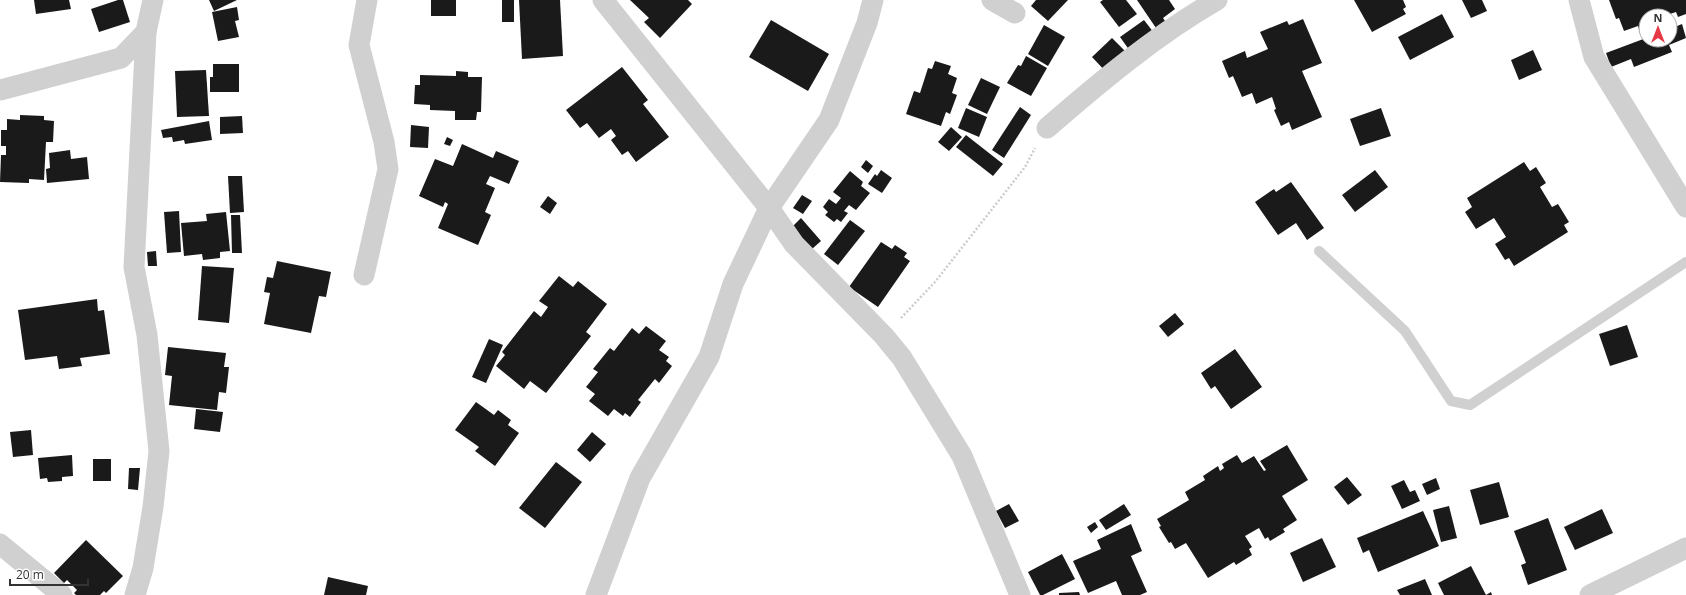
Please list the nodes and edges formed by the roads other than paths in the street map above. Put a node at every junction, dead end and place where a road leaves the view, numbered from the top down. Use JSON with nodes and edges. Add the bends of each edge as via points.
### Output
{"nodes":[{"id":1,"x":153,"y":0,"type":"edge"},
{"id":2,"x":368,"y":0,"type":"edge"},
{"id":3,"x":602,"y":0,"type":"edge"},
{"id":4,"x":874,"y":0,"type":"edge"},
{"id":5,"x":992,"y":0,"type":"edge"},
{"id":6,"x":1217,"y":0,"type":"edge"},
{"id":7,"x":1579,"y":0,"type":"edge"},
{"id":8,"x":1015,"y":13,"type":"dead end"},
{"id":9,"x":146,"y":32,"type":"junction"},
{"id":10,"x":0,"y":90,"type":"edge"},
{"id":11,"x":1047,"y":128,"type":"road end"},
{"id":12,"x":1686,"y":206,"type":"edge"},
{"id":13,"x":769,"y":208,"type":"junction"},
{"id":14,"x":1319,"y":252,"type":"dead end"},
{"id":15,"x":1686,"y":262,"type":"edge"},
{"id":16,"x":364,"y":275,"type":"dead end"},
{"id":17,"x":0,"y":544,"type":"edge"},
{"id":18,"x":1686,"y":548,"type":"edge"},
{"id":19,"x":62,"y":595,"type":"edge"},
{"id":20,"x":135,"y":595,"type":"edge"},
{"id":21,"x":596,"y":595,"type":"edge"},
{"id":22,"x":1020,"y":595,"type":"edge"},
{"id":23,"x":1590,"y":595,"type":"edge"}],
"edges":[{"from":1,"to":9,"type":"street"},
{"from":2,"to":16,"type":"street","via":[[359,45],[384,142],[388,169]]},
{"from":3,"to":13,"type":"street"},
{"from":4,"to":13,"type":"street","via":[[829,120]]},
{"from":5,"to":8,"type":"street"},
{"from":6,"to":11,"type":"street","via":[[1183,19]]},
{"from":7,"to":12,"type":"street","via":[[1594,57]]},
{"from":9,"to":10,"type":"street","via":[[121,58]]},
{"from":9,"to":20,"type":"street","via":[[134,267],[147,335],[159,451],[143,568]]},
{"from":13,"to":21,"type":"street","via":[[733,284],[709,357],[640,478]]},
{"from":13,"to":22,"type":"street","via":[[794,244],[884,336],[902,358],[962,456]]},
{"from":14,"to":15,"type":"lane","via":[[1405,331],[1451,401],[1470,406]]},
{"from":17,"to":19,"type":"street"},
{"from":18,"to":23,"type":"street"}]}
